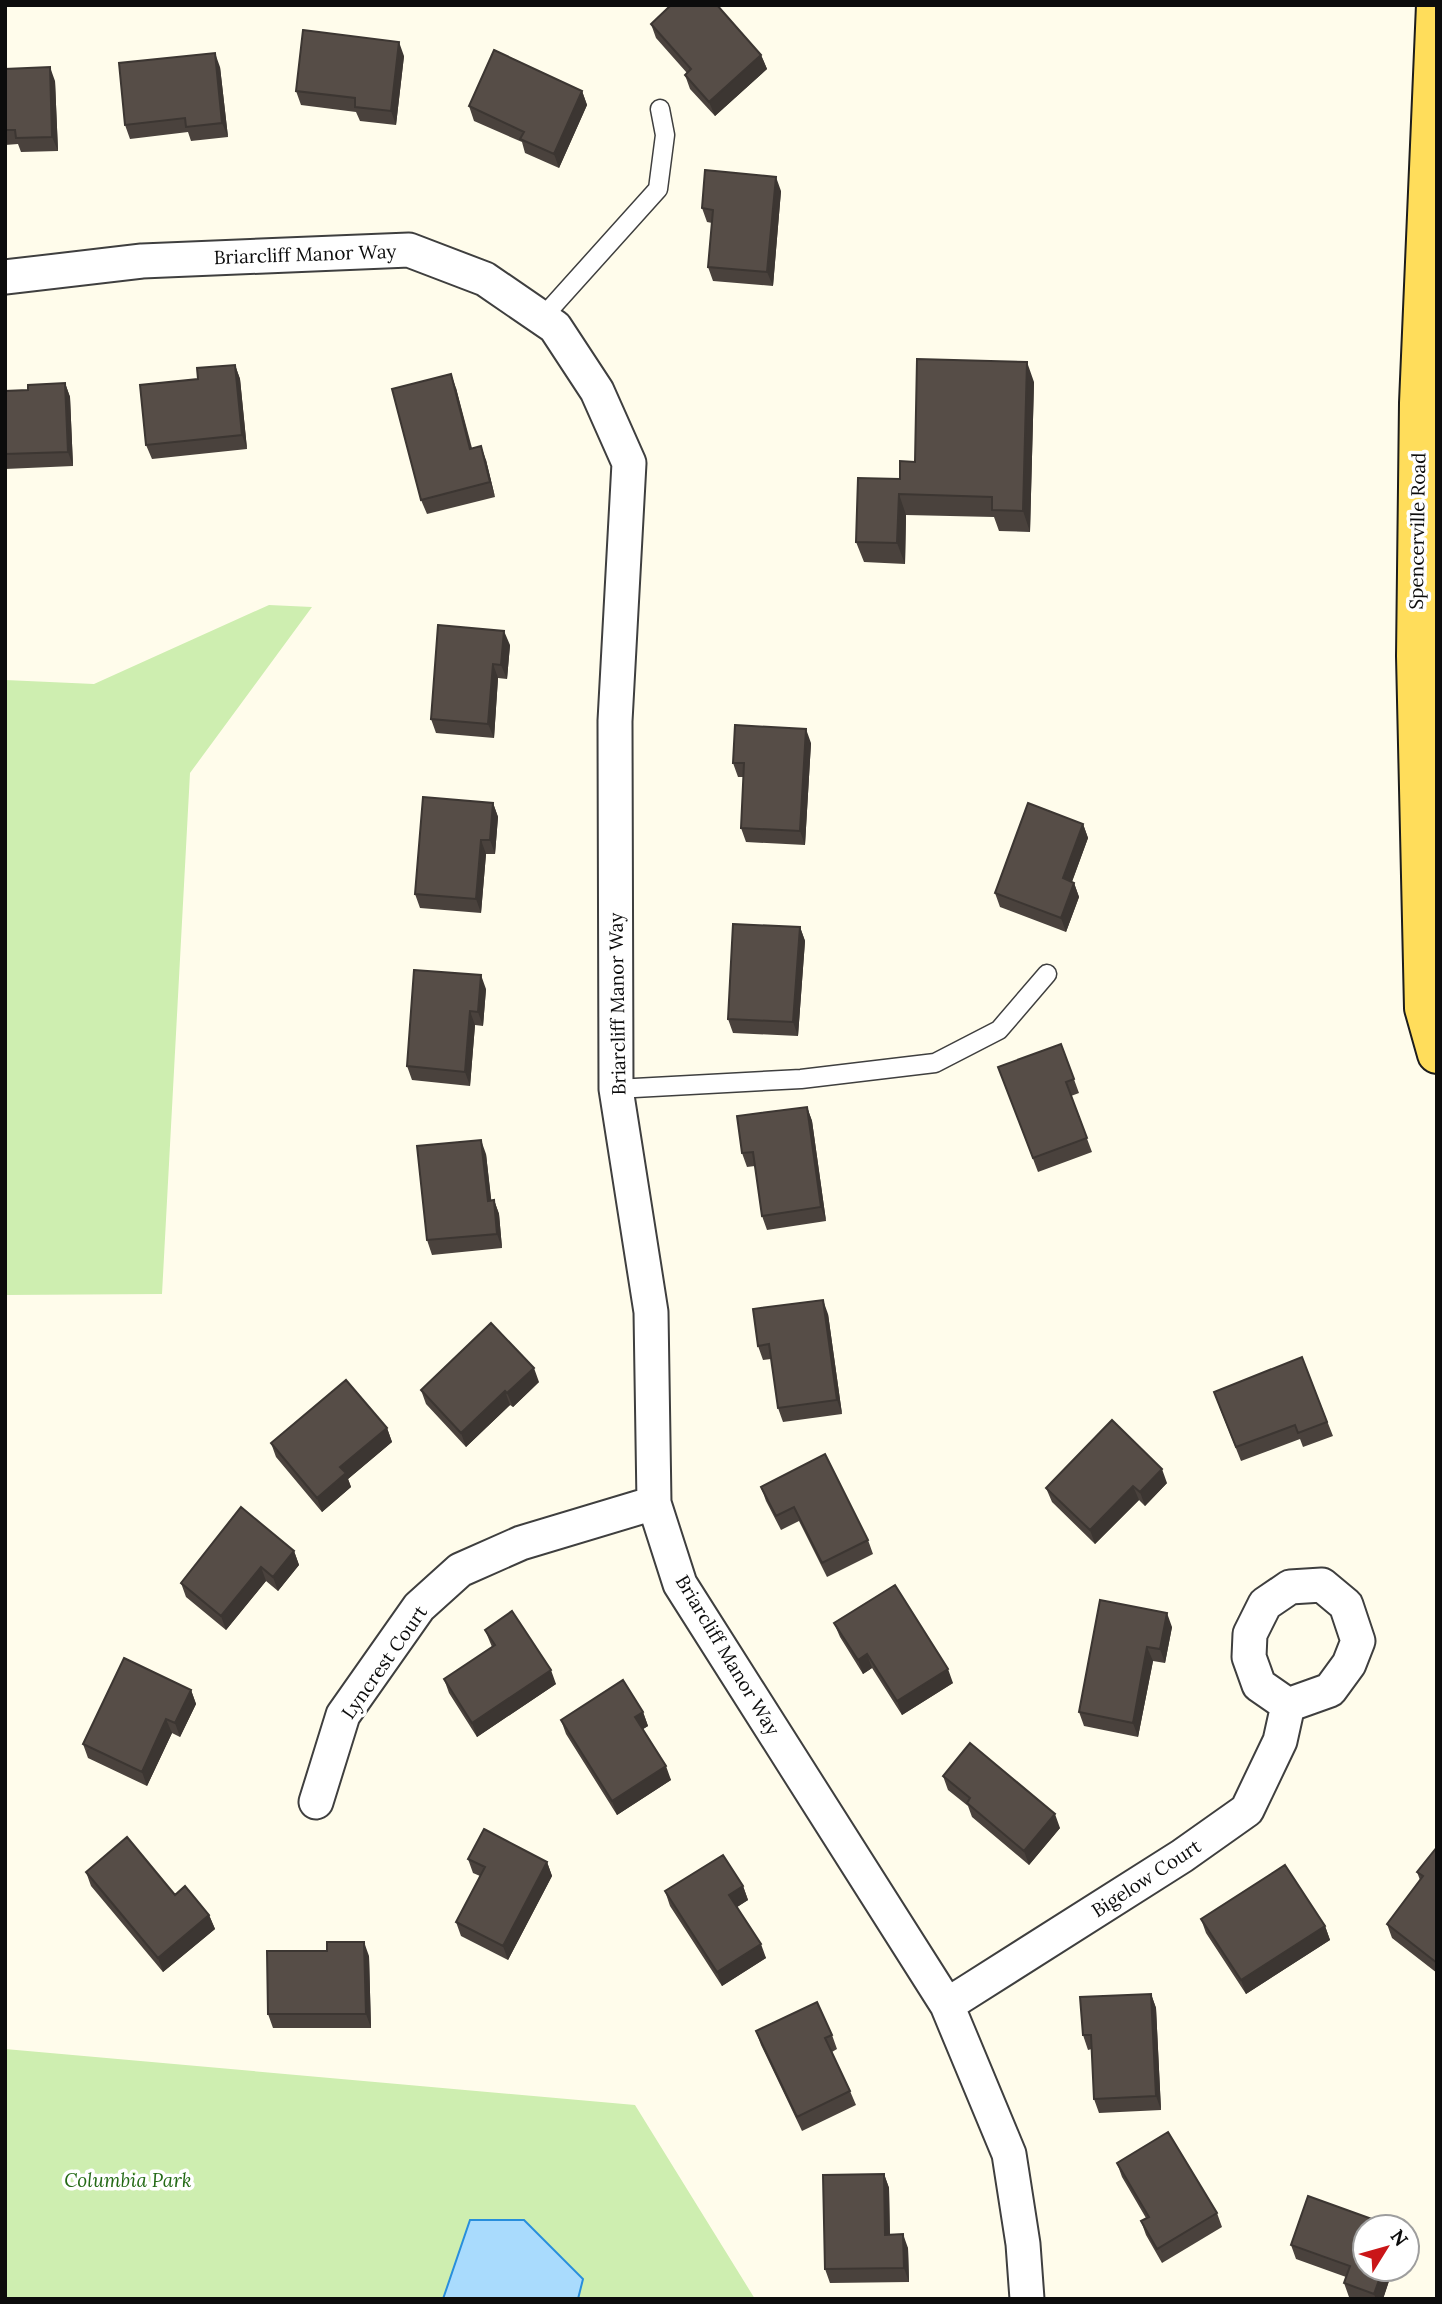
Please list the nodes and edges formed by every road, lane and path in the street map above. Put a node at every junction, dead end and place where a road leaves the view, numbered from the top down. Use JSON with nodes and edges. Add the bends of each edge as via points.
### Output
{"nodes":[{"id":1,"x":1436,"y":5,"type":"edge"},
{"id":2,"x":660,"y":109,"type":"dead end"},
{"id":3,"x":5,"y":277,"type":"edge"},
{"id":4,"x":542,"y":318,"type":"junction"},
{"id":5,"x":1428,"y":402,"type":"edge"},
{"id":6,"x":1047,"y":974,"type":"dead end"},
{"id":7,"x":1437,"y":1055,"type":"edge"},
{"id":8,"x":616,"y":1090,"type":"junction"},
{"id":9,"x":654,"y":1503,"type":"junction"},
{"id":10,"x":1288,"y":1705,"type":"dead end"},
{"id":11,"x":316,"y":1802,"type":"dead end"},
{"id":12,"x":947,"y":2005,"type":"junction"},
{"id":13,"x":1027,"y":2299,"type":"edge"}],
"edges":[{"from":1,"to":5,"type":"main road","name":"Spencerville Road"},
{"from":2,"to":4,"type":"lane","via":[[664,135],[658,189]]},
{"from":3,"to":4,"type":"street","name":"Briarcliff Manor Way","via":[[142,261],[409,250],[485,279]]},
{"from":4,"to":8,"type":"street","name":"Briarcliff Manor Way","via":[[555,327],[597,391],[629,463],[615,721]]},
{"from":5,"to":7,"type":"main road","name":"Spencerville Road","via":[[1416,656],[1424,1008]]},
{"from":6,"to":8,"type":"lane","via":[[999,1030],[934,1063],[801,1079]]},
{"from":8,"to":9,"type":"street","name":"Briarcliff Manor Way","via":[[651,1311]]},
{"from":9,"to":11,"type":"street","name":"Lyncrest Court","via":[[521,1543],[460,1570],[419,1606],[343,1715]]},
{"from":9,"to":12,"type":"street","name":"Briarcliff Manor Way","via":[[680,1584]]},
{"from":10,"to":12,"type":"street","name":"Bigelow Court","via":[[1280,1741],[1247,1810]]},
{"from":12,"to":13,"type":"street","name":"Briarcliff Manor Way","via":[[1009,2154]]}]}
